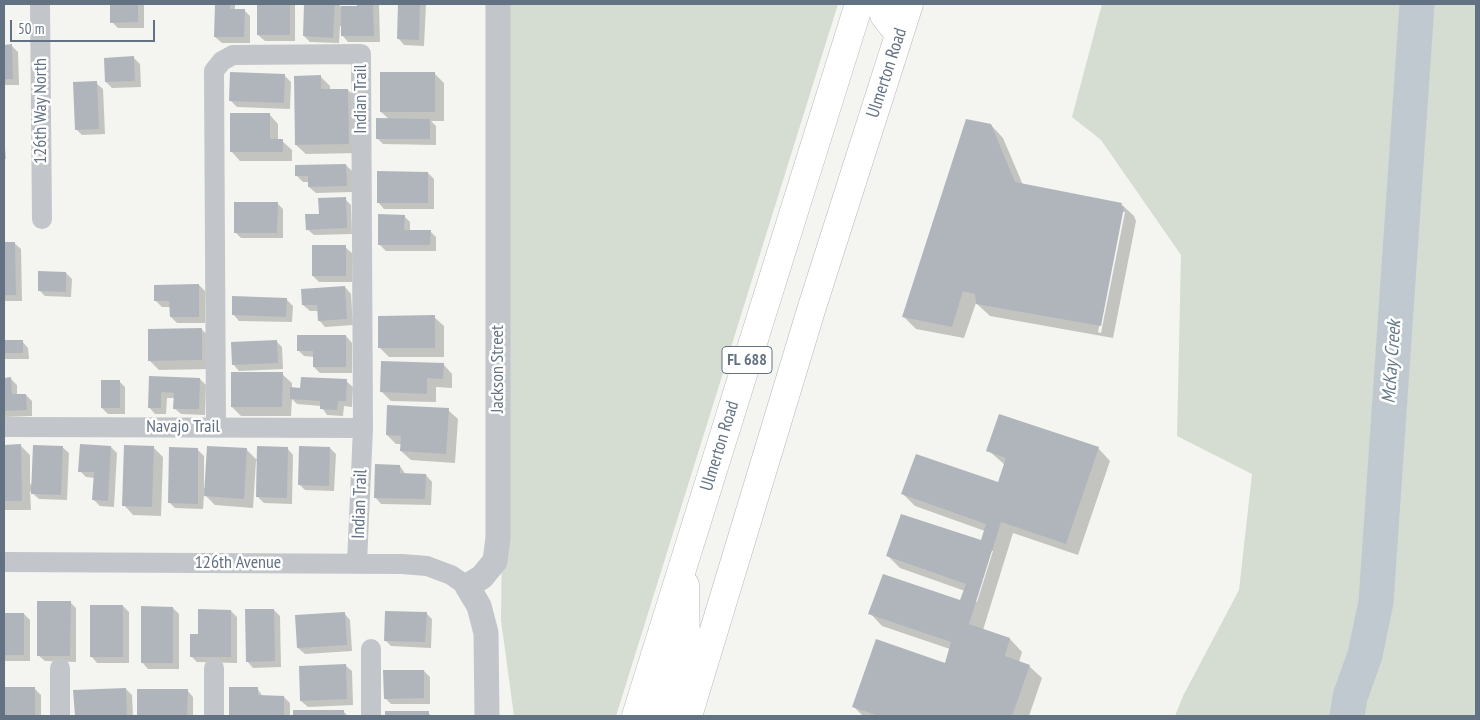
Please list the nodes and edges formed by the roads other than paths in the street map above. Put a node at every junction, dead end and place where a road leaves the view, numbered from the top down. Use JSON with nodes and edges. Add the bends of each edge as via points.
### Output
{"nodes":[{"id":1,"x":40,"y":4,"type":"edge"},
{"id":2,"x":498,"y":4,"type":"edge"},
{"id":3,"x":859,"y":4,"type":"edge"},
{"id":4,"x":887,"y":4,"type":"edge"},
{"id":5,"x":909,"y":4,"type":"edge"},
{"id":6,"x":899,"y":34,"type":"junction"},
{"id":7,"x":42,"y":219,"type":"dead end"},
{"id":8,"x":4,"y":427,"type":"edge"},
{"id":9,"x":216,"y":427,"type":"junction"},
{"id":10,"x":363,"y":428,"type":"junction"},
{"id":11,"x":684,"y":561,"type":"junction"},
{"id":12,"x":4,"y":562,"type":"edge"},
{"id":13,"x":357,"y":563,"type":"junction"},
{"id":14,"x":467,"y":586,"type":"junction"},
{"id":15,"x":371,"y":649,"type":"dead end"},
{"id":16,"x":60,"y":668,"type":"dead end"},
{"id":17,"x":214,"y":668,"type":"dead end"},
{"id":18,"x":60,"y":716,"type":"edge"},
{"id":19,"x":214,"y":716,"type":"edge"},
{"id":20,"x":371,"y":716,"type":"edge"},
{"id":21,"x":487,"y":716,"type":"edge"},
{"id":22,"x":636,"y":716,"type":"edge"},
{"id":23,"x":664,"y":716,"type":"edge"},
{"id":24,"x":688,"y":716,"type":"edge"}],
"edges":[{"from":1,"to":7,"type":"street","name":"126th Way North"},
{"from":2,"to":14,"type":"street","name":"Jackson Street","via":[[498,538],[495,561],[482,577]]},
{"from":3,"to":11,"type":"main road","name":"Ulmerton Road","number":"FL 688"},
{"from":4,"to":6,"type":"main road","via":[[884,15]]},
{"from":5,"to":6,"type":"main road","name":"Ulmerton Road","number":"FL 688"},
{"from":6,"to":24,"type":"main road","name":"Ulmerton Road","number":"FL 688"},
{"from":8,"to":9,"type":"street","name":"Navajo Trail"},
{"from":9,"to":10,"type":"street","name":"Navajo Trail"},
{"from":9,"to":10,"type":"street","name":"Indian Trail","via":[[214,71],[233,55],[361,54]]},
{"from":10,"to":13,"type":"street","name":"Indian Trail"},
{"from":11,"to":22,"type":"main road","name":"Ulmerton Road","number":"FL 688"},
{"from":11,"to":23,"type":"main road","via":[[686,646]]},
{"from":12,"to":13,"type":"street","name":"126th Avenue"},
{"from":13,"to":14,"type":"street","name":"126th Avenue","via":[[427,566],[451,575]]},
{"from":14,"to":21,"type":"street","via":[[479,606],[486,633]]},
{"from":15,"to":20,"type":"street"},
{"from":16,"to":18,"type":"street"},
{"from":17,"to":19,"type":"street"}]}
